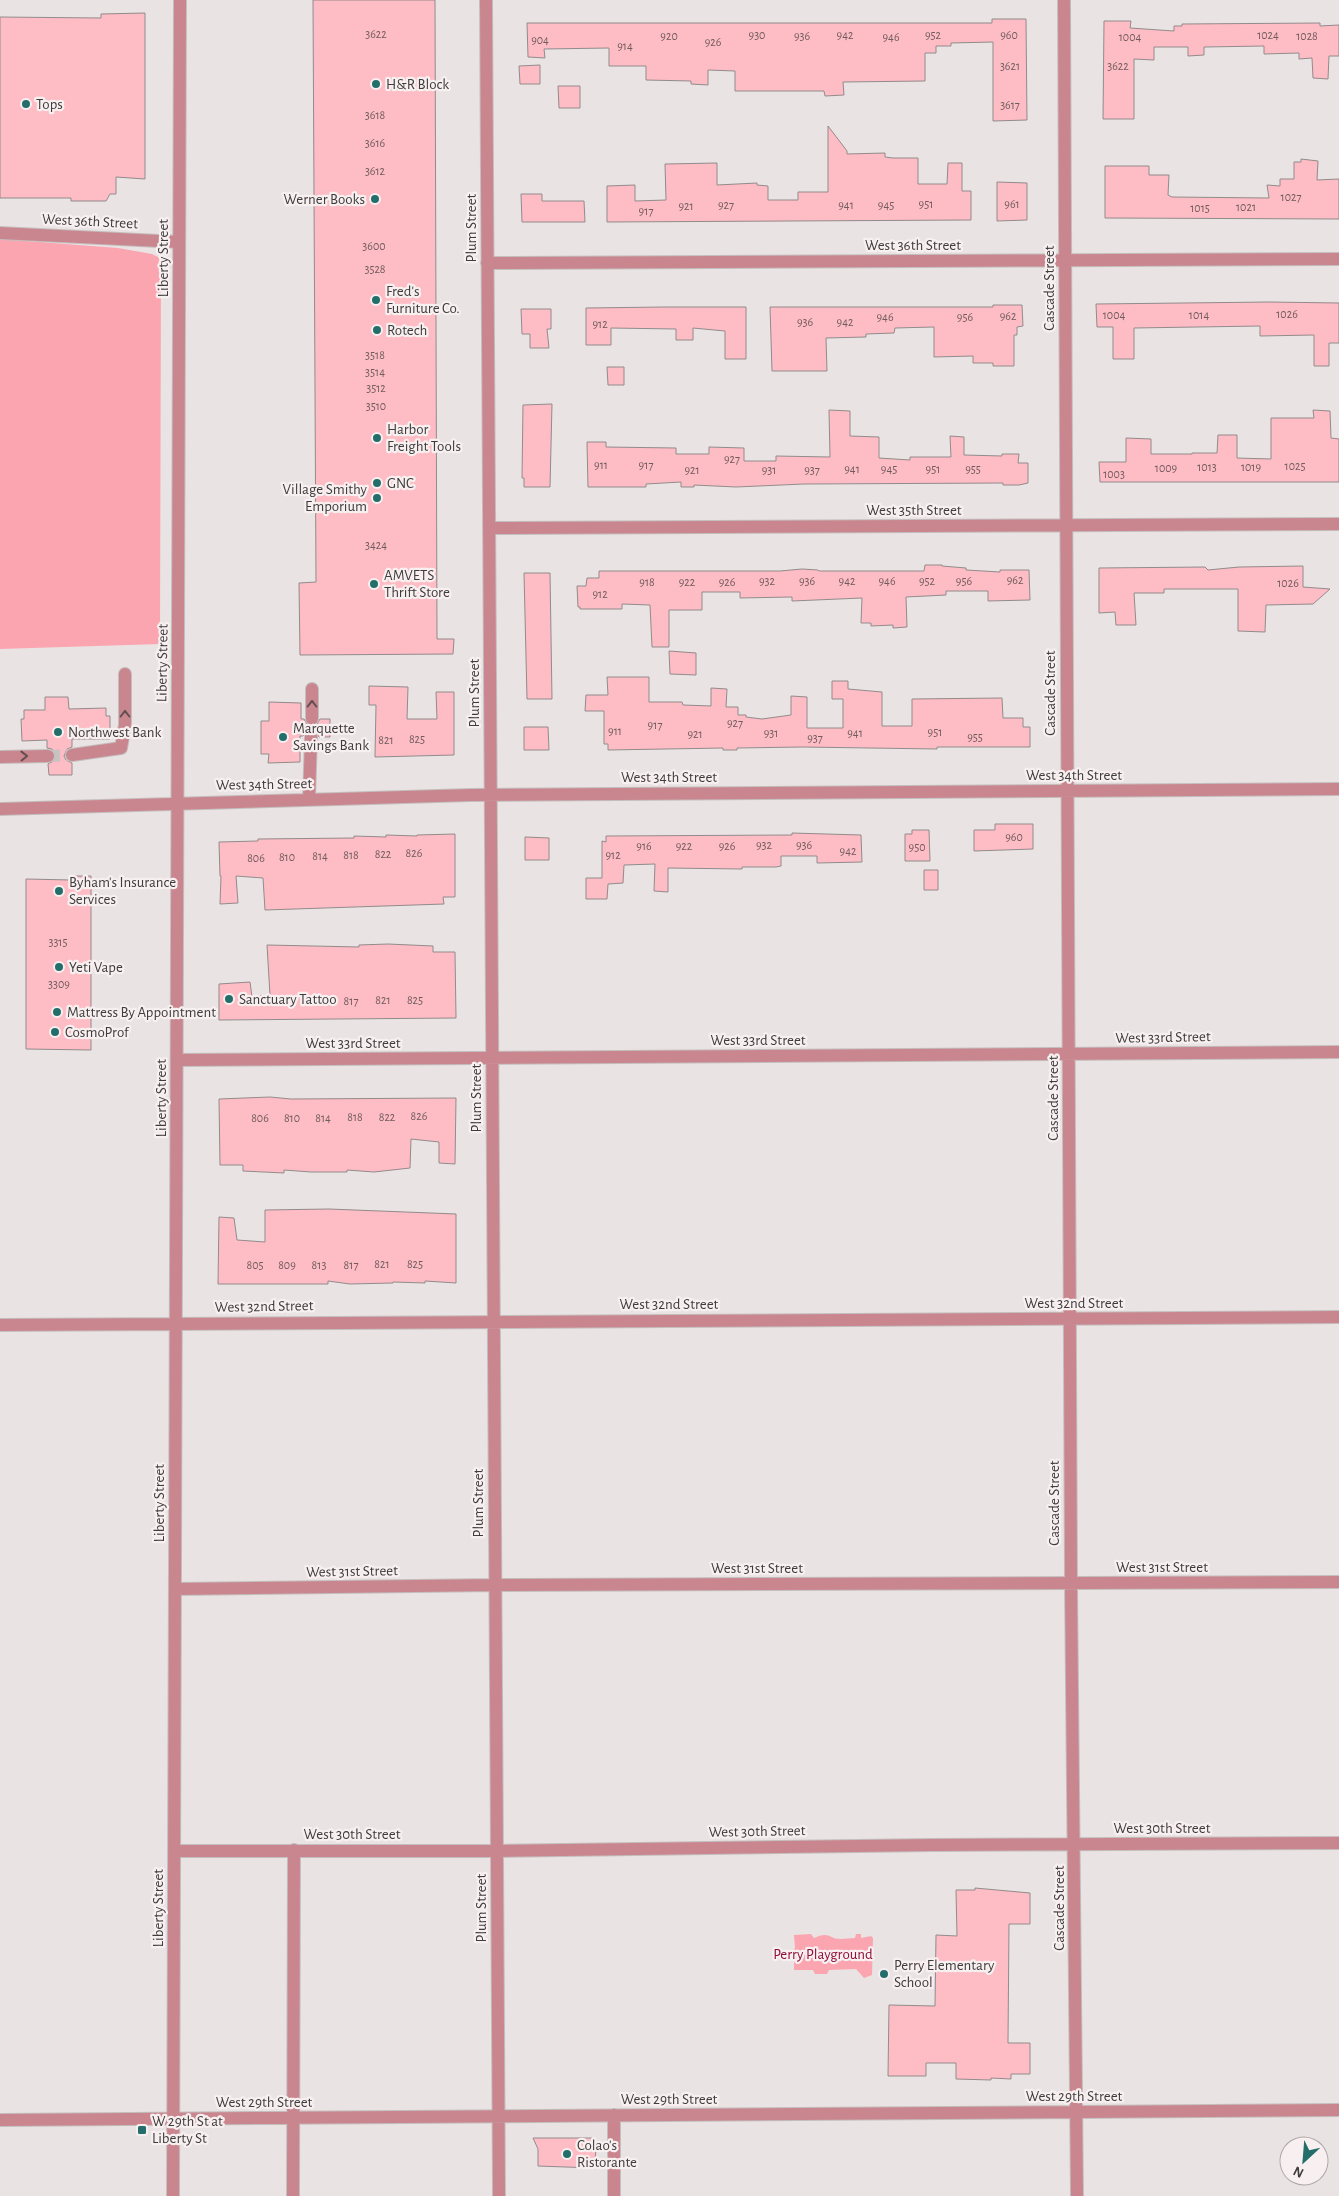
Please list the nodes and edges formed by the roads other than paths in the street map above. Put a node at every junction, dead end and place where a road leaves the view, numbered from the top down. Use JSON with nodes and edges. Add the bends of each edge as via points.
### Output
{"nodes":[{"id":1,"x":180,"y":0,"type":"edge"},
{"id":2,"x":486,"y":0,"type":"edge"},
{"id":3,"x":1064,"y":0,"type":"edge"},
{"id":4,"x":0,"y":233,"type":"edge"},
{"id":5,"x":179,"y":242,"type":"junction"},
{"id":6,"x":1339,"y":260,"type":"edge"},
{"id":7,"x":1065,"y":262,"type":"junction"},
{"id":8,"x":487,"y":263,"type":"junction"},
{"id":9,"x":1339,"y":524,"type":"edge"},
{"id":10,"x":1067,"y":526,"type":"junction"},
{"id":11,"x":489,"y":528,"type":"junction"},
{"id":12,"x":125,"y":674,"type":"dead end"},
{"id":13,"x":312,"y":689,"type":"dead end"},
{"id":14,"x":312,"y":719,"type":"dead end"},
{"id":15,"x":311,"y":736,"type":"dead end"},
{"id":16,"x":72,"y":755,"type":"tunnel mouth"},
{"id":17,"x":48,"y":756,"type":"tunnel mouth"},
{"id":18,"x":0,"y":757,"type":"edge"},
{"id":19,"x":1339,"y":789,"type":"edge"},
{"id":20,"x":1066,"y":792,"type":"junction"},
{"id":21,"x":490,"y":795,"type":"junction"},
{"id":22,"x":309,"y":799,"type":"junction"},
{"id":23,"x":176,"y":803,"type":"junction"},
{"id":24,"x":0,"y":809,"type":"edge"},
{"id":25,"x":1339,"y":1052,"type":"edge"},
{"id":26,"x":1069,"y":1054,"type":"junction"},
{"id":27,"x":492,"y":1058,"type":"junction"},
{"id":28,"x":177,"y":1060,"type":"junction"},
{"id":29,"x":1339,"y":1317,"type":"edge"},
{"id":30,"x":494,"y":1320,"type":"junction"},
{"id":31,"x":1069,"y":1320,"type":"junction"},
{"id":32,"x":175,"y":1324,"type":"junction"},
{"id":33,"x":0,"y":1325,"type":"edge"},
{"id":34,"x":1339,"y":1582,"type":"edge"},
{"id":35,"x":1070,"y":1584,"type":"junction"},
{"id":36,"x":495,"y":1585,"type":"junction"},
{"id":37,"x":175,"y":1590,"type":"junction"},
{"id":38,"x":1339,"y":1843,"type":"edge"},
{"id":39,"x":1075,"y":1845,"type":"junction"},
{"id":40,"x":294,"y":1850,"type":"junction"},
{"id":41,"x":175,"y":1851,"type":"junction"},
{"id":42,"x":497,"y":1851,"type":"junction"},
{"id":43,"x":1339,"y":2110,"type":"edge"},
{"id":44,"x":1076,"y":2112,"type":"junction"},
{"id":45,"x":614,"y":2115,"type":"junction"},
{"id":46,"x":498,"y":2116,"type":"junction"},
{"id":47,"x":173,"y":2118,"type":"junction"},
{"id":48,"x":293,"y":2118,"type":"junction"},
{"id":49,"x":0,"y":2120,"type":"edge"},
{"id":50,"x":173,"y":2196,"type":"edge"},
{"id":51,"x":293,"y":2196,"type":"edge"},
{"id":52,"x":499,"y":2196,"type":"edge"},
{"id":53,"x":614,"y":2196,"type":"edge"},
{"id":54,"x":1077,"y":2196,"type":"edge"}],
"edges":[{"from":1,"to":5,"type":"street","name":"Liberty Street"},
{"from":2,"to":8,"type":"street","name":"Plum Street"},
{"from":3,"to":7,"type":"street","name":"Cascade Street"},
{"from":4,"to":5,"type":"street","name":"West 36th Street"},
{"from":5,"to":23,"type":"street","name":"Liberty Street"},
{"from":6,"to":7,"type":"street","name":"West 36th Street"},
{"from":7,"to":8,"type":"street","name":"West 36th Street"},
{"from":7,"to":10,"type":"street","name":"Cascade Street"},
{"from":8,"to":11,"type":"street","name":"Plum Street"},
{"from":9,"to":10,"type":"street","name":"West 35th Street"},
{"from":10,"to":11,"type":"street","name":"West 35th Street"},
{"from":10,"to":20,"type":"street","name":"Cascade Street"},
{"from":11,"to":21,"type":"street","name":"Plum Street"},
{"from":16,"to":12,"type":"street","one_way":true,"via":[[121,748],[125,725]]},
{"from":14,"to":13,"type":"street","one_way":true},
{"from":15,"to":22,"type":"street"},
{"from":18,"to":17,"type":"street","one_way":true},
{"from":19,"to":20,"type":"street","name":"West 34th Street"},
{"from":20,"to":21,"type":"street","name":"West 34th Street"},
{"from":20,"to":26,"type":"street","name":"Cascade Street"},
{"from":21,"to":22,"type":"street","name":"West 34th Street"},
{"from":21,"to":27,"type":"street","name":"Plum Street"},
{"from":22,"to":23,"type":"street","name":"West 34th Street"},
{"from":23,"to":24,"type":"street","name":"West 34th Street"},
{"from":23,"to":28,"type":"street","name":"Liberty Street"},
{"from":25,"to":26,"type":"street","name":"West 33rd Street"},
{"from":26,"to":27,"type":"street","name":"West 33rd Street"},
{"from":26,"to":31,"type":"street","name":"Cascade Street"},
{"from":27,"to":28,"type":"street","name":"West 33rd Street"},
{"from":27,"to":30,"type":"street","name":"Plum Street"},
{"from":28,"to":32,"type":"street","name":"Liberty Street"},
{"from":29,"to":31,"type":"street","name":"West 32nd Street"},
{"from":30,"to":31,"type":"street","name":"West 32nd Street"},
{"from":30,"to":32,"type":"street","name":"West 32nd Street"},
{"from":30,"to":36,"type":"street","name":"Plum Street"},
{"from":31,"to":35,"type":"street","name":"Cascade Street"},
{"from":32,"to":33,"type":"street","name":"West 32nd Street"},
{"from":32,"to":37,"type":"street","name":"Liberty Street"},
{"from":34,"to":35,"type":"street","name":"West 31st Street"},
{"from":35,"to":36,"type":"street","name":"West 31st Street"},
{"from":35,"to":39,"type":"street","name":"Cascade Street"},
{"from":36,"to":37,"type":"street","name":"West 31st Street"},
{"from":36,"to":42,"type":"street","name":"Plum Street"},
{"from":37,"to":41,"type":"street","name":"Liberty Street"},
{"from":38,"to":39,"type":"street","name":"West 30th Street"},
{"from":39,"to":42,"type":"street","name":"West 30th Street"},
{"from":39,"to":44,"type":"street","name":"Cascade Street"},
{"from":40,"to":41,"type":"street","name":"West 30th Street"},
{"from":40,"to":42,"type":"street","name":"West 30th Street"},
{"from":40,"to":48,"type":"street"},
{"from":41,"to":47,"type":"street","name":"Liberty Street"},
{"from":42,"to":46,"type":"street","name":"Plum Street"},
{"from":43,"to":44,"type":"street","name":"West 29th Street"},
{"from":44,"to":45,"type":"street","name":"West 29th Street"},
{"from":44,"to":54,"type":"street","name":"Cascade Street"},
{"from":45,"to":46,"type":"street","name":"West 29th Street"},
{"from":45,"to":53,"type":"street"},
{"from":46,"to":48,"type":"street","name":"West 29th Street"},
{"from":46,"to":52,"type":"street","name":"Plum Street"},
{"from":47,"to":48,"type":"street","name":"West 29th Street"},
{"from":47,"to":49,"type":"street","name":"West 29th Street"},
{"from":47,"to":50,"type":"street","name":"Liberty Street"},
{"from":48,"to":51,"type":"street"}]}
